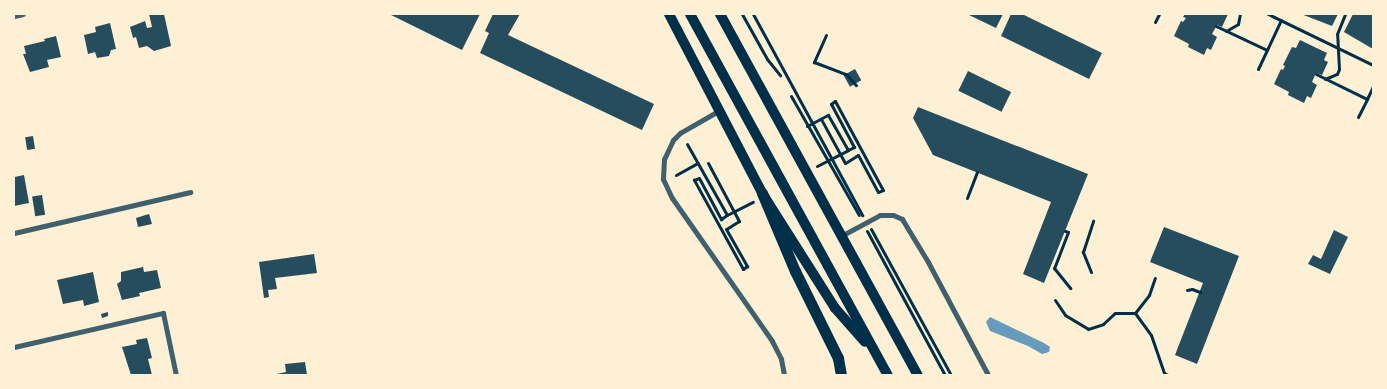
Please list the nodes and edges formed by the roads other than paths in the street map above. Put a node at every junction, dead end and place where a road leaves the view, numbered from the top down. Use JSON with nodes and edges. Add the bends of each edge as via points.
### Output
{"nodes":[{"id":1,"x":23,"y":14,"type":"edge"},
{"id":2,"x":669,"y":14,"type":"edge"},
{"id":3,"x":690,"y":14,"type":"edge"},
{"id":4,"x":720,"y":14,"type":"edge"},
{"id":5,"x":14,"y":16,"type":"edge"},
{"id":6,"x":720,"y":109,"type":"junction"},
{"id":7,"x":190,"y":192,"type":"dead end"},
{"id":8,"x":762,"y":193,"type":"junction"},
{"id":9,"x":14,"y":233,"type":"edge"},
{"id":10,"x":841,"y":236,"type":"junction"},
{"id":11,"x":14,"y":347,"type":"edge"},
{"id":12,"x":877,"y":356,"type":"junction"},
{"id":13,"x":176,"y":375,"type":"edge"},
{"id":14,"x":784,"y":375,"type":"edge"},
{"id":15,"x":841,"y":375,"type":"edge"},
{"id":16,"x":888,"y":375,"type":"edge"},
{"id":17,"x":918,"y":375,"type":"edge"},
{"id":18,"x":988,"y":375,"type":"edge"}],
"edges":[{"from":1,"to":5,"type":"street"},
{"from":2,"to":6,"type":"main road"},
{"from":3,"to":12,"type":"main road"},
{"from":4,"to":10,"type":"main road"},
{"from":6,"to":8,"type":"main road"},
{"from":6,"to":14,"type":"street","via":[[673,140],[664,160],[663,179],[672,198],[772,341],[781,358]]},
{"from":7,"to":9,"type":"street"},
{"from":8,"to":12,"type":"main road","via":[[835,308]]},
{"from":8,"to":15,"type":"main road","via":[[798,279],[838,358]]},
{"from":10,"to":17,"type":"main road"},
{"from":10,"to":18,"type":"street","via":[[880,214],[902,220],[924,254]]},
{"from":11,"to":13,"type":"street","via":[[163,313]]},
{"from":12,"to":16,"type":"main road"}]}
